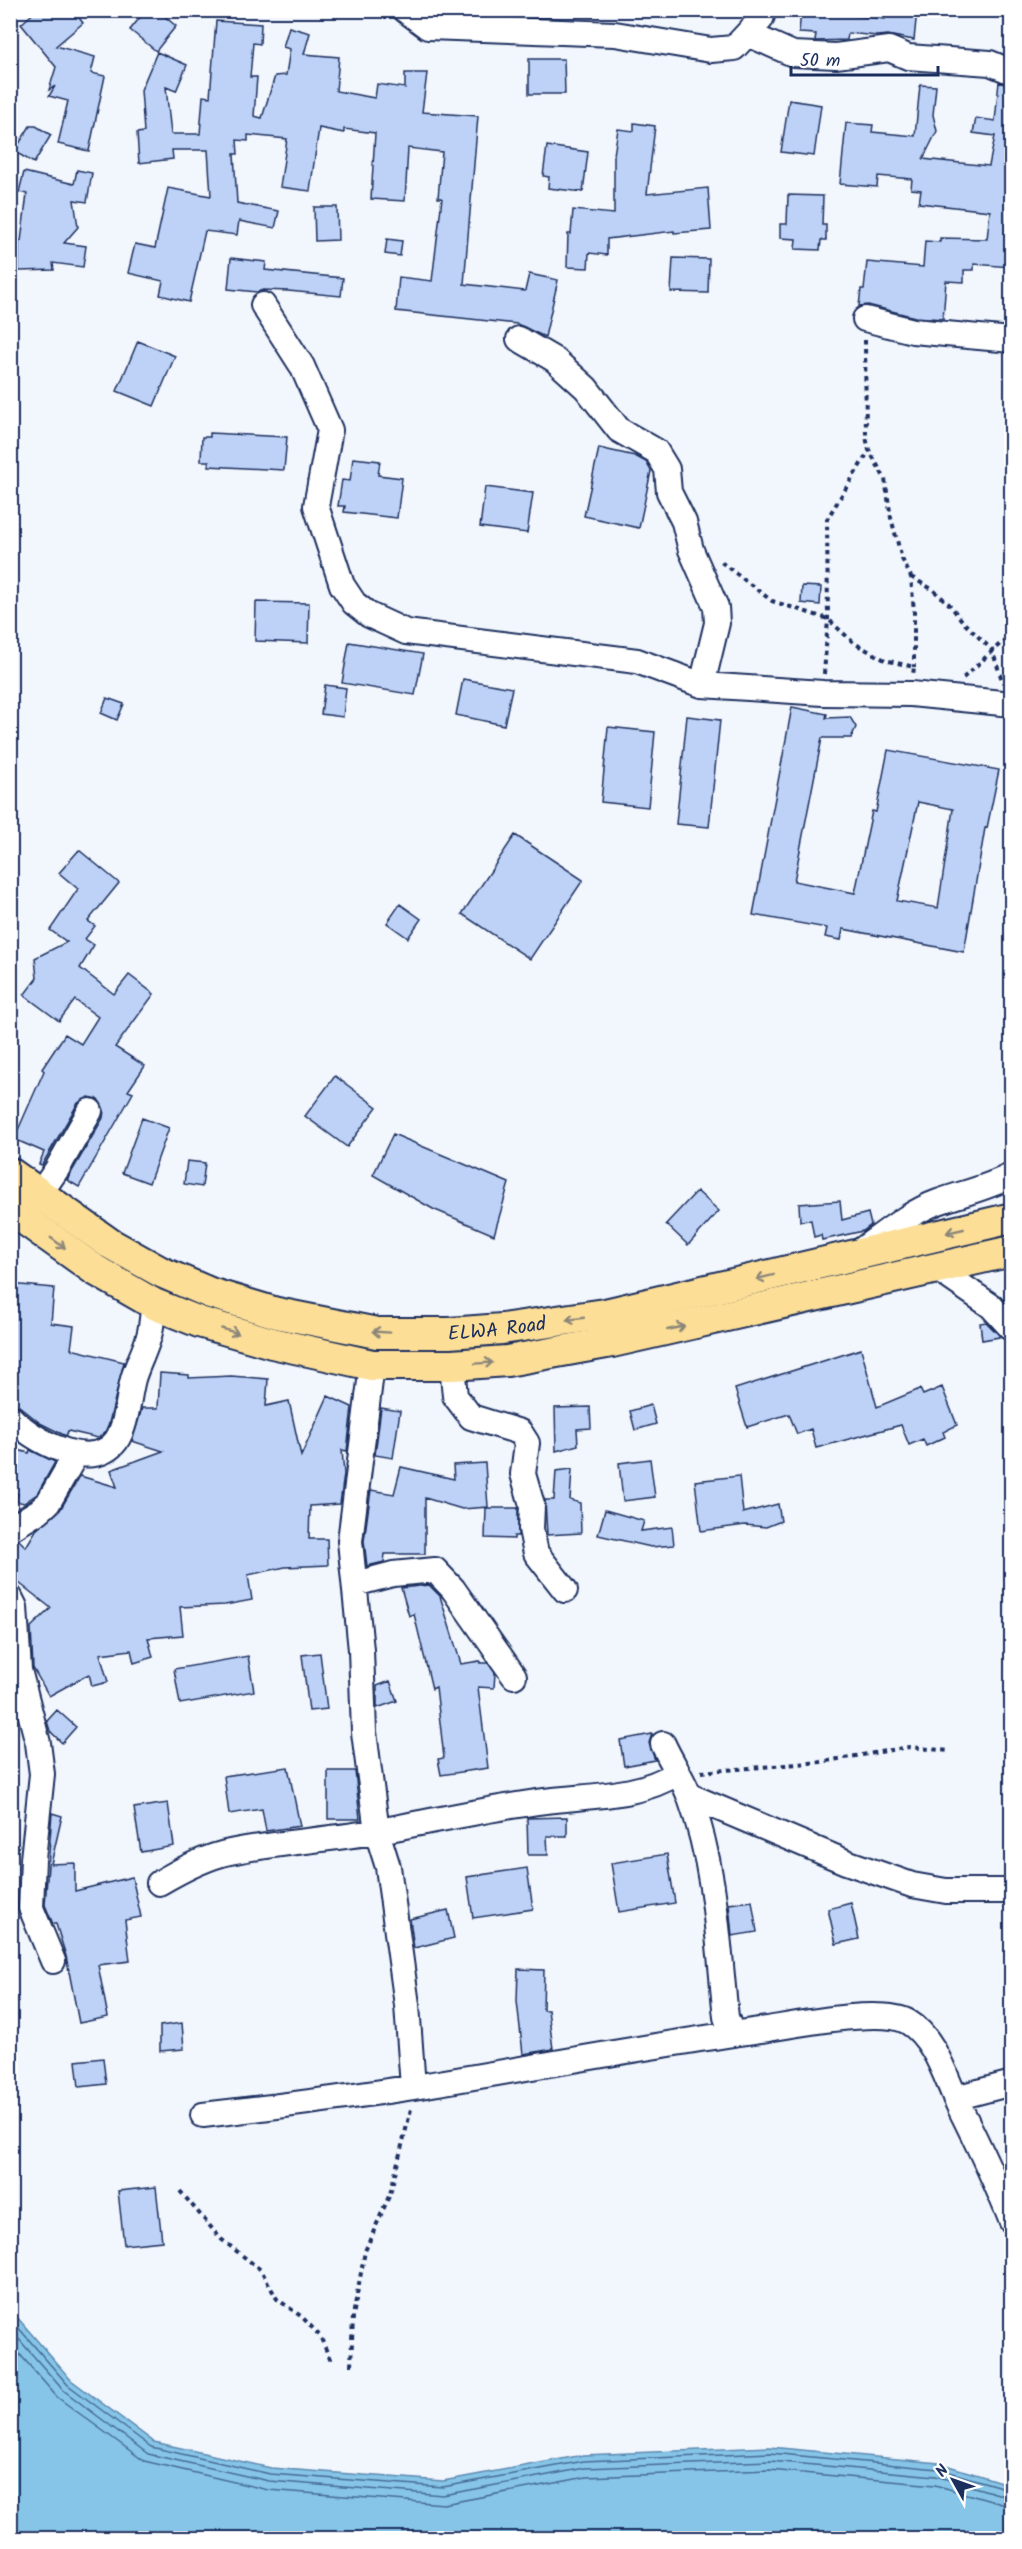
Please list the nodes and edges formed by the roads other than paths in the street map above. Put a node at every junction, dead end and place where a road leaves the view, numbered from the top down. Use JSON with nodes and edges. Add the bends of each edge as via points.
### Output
{"nodes":[{"id":1,"x":405,"y":10,"type":"edge"},
{"id":2,"x":764,"y":10,"type":"edge"},
{"id":3,"x":748,"y":34,"type":"junction"},
{"id":4,"x":1011,"y":72,"type":"edge"},
{"id":5,"x":263,"y":305,"type":"dead end"},
{"id":6,"x":865,"y":319,"type":"road end"},
{"id":7,"x":519,"y":339,"type":"dead end"},
{"id":8,"x":1011,"y":340,"type":"edge"},
{"id":9,"x":702,"y":685,"type":"junction"},
{"id":10,"x":1011,"y":704,"type":"edge"},
{"id":11,"x":90,"y":1111,"type":"dead end"},
{"id":12,"x":10,"y":1173,"type":"edge"},
{"id":13,"x":1011,"y":1175,"type":"edge"},
{"id":14,"x":39,"y":1195,"type":"junction"},
{"id":15,"x":10,"y":1209,"type":"edge"},
{"id":16,"x":1011,"y":1218,"type":"edge"},
{"id":17,"x":1011,"y":1251,"type":"edge"},
{"id":18,"x":856,"y":1254,"type":"junction"},
{"id":19,"x":936,"y":1268,"type":"junction"},
{"id":20,"x":154,"y":1304,"type":"junction"},
{"id":21,"x":1011,"y":1329,"type":"edge"},
{"id":22,"x":372,"y":1365,"type":"junction"},
{"id":23,"x":452,"y":1365,"type":"junction"},
{"id":24,"x":10,"y":1417,"type":"edge"},
{"id":25,"x":76,"y":1454,"type":"junction"},
{"id":26,"x":10,"y":1529,"type":"edge"},
{"id":27,"x":355,"y":1584,"type":"junction"},
{"id":28,"x":565,"y":1590,"type":"dead end"},
{"id":29,"x":10,"y":1597,"type":"edge"},
{"id":30,"x":514,"y":1676,"type":"dead end"},
{"id":31,"x":663,"y":1744,"type":"dead end"},
{"id":32,"x":677,"y":1773,"type":"junction"},
{"id":33,"x":690,"y":1796,"type":"junction"},
{"id":34,"x":377,"y":1832,"type":"junction"},
{"id":35,"x":159,"y":1883,"type":"dead end"},
{"id":36,"x":1011,"y":1891,"type":"edge"},
{"id":37,"x":52,"y":1961,"type":"dead end"},
{"id":38,"x":732,"y":2034,"type":"junction"},
{"id":39,"x":1011,"y":2083,"type":"edge"},
{"id":40,"x":413,"y":2087,"type":"junction"},
{"id":41,"x":955,"y":2098,"type":"junction"},
{"id":42,"x":203,"y":2115,"type":"dead end"},
{"id":43,"x":1011,"y":2222,"type":"edge"}],
"edges":[{"from":1,"to":3,"type":"street","via":[[428,27],[615,34],[711,50],[734,48]]},
{"from":2,"to":3,"type":"street"},
{"from":3,"to":4,"type":"street","via":[[793,54],[836,56],[889,49],[908,57],[990,63]]},
{"from":5,"to":9,"type":"street","via":[[302,366],[330,430],[316,506],[342,585],[354,603],[369,615],[406,632],[637,661]]},
{"from":6,"to":8,"type":"street","via":[[913,331]]},
{"from":7,"to":9,"type":"street","via":[[555,360],[586,388],[619,430],[656,451],[667,470],[669,492],[716,607],[717,623]]},
{"from":9,"to":10,"type":"street","via":[[911,694]]},
{"from":11,"to":14,"type":"street"},
{"from":12,"to":14,"type":"main road","name":"ELWA Road"},
{"from":13,"to":18,"type":"street","via":[[994,1185],[936,1203]]},
{"from":18,"to":14,"type":"main road","name":"ELWA Road","one_way":true,"via":[[605,1314],[502,1329],[377,1333],[277,1313],[210,1293],[109,1244]]},
{"from":15,"to":20,"type":"main road","name":"ELWA Road","one_way":true,"via":[[94,1270]]},
{"from":16,"to":18,"type":"main road","name":"ELWA Road","one_way":true},
{"from":17,"to":19,"type":"main road","name":"ELWA Road"},
{"from":19,"to":21,"type":"street","via":[[991,1306]]},
{"from":23,"to":19,"type":"main road","name":"ELWA Road","one_way":true,"via":[[507,1362],[612,1342]]},
{"from":20,"to":22,"type":"main road","name":"ELWA Road","one_way":true,"via":[[272,1343]]},
{"from":20,"to":25,"type":"street","via":[[149,1336],[116,1441],[105,1450]]},
{"from":22,"to":23,"type":"main road","name":"ELWA Road"},
{"from":22,"to":27,"type":"street","via":[[350,1541]]},
{"from":23,"to":28,"type":"street","via":[[455,1396],[471,1417],[520,1432],[527,1443],[524,1474],[532,1505],[536,1553]]},
{"from":24,"to":25,"type":"street","via":[[35,1437]]},
{"from":25,"to":26,"type":"street","via":[[48,1503]]},
{"from":27,"to":30,"type":"street","via":[[393,1574],[435,1570],[453,1589]]},
{"from":27,"to":34,"type":"street","via":[[364,1732]]},
{"from":29,"to":37,"type":"street","via":[[15,1607],[19,1670],[42,1774],[31,1908]]},
{"from":31,"to":32,"type":"street"},
{"from":32,"to":33,"type":"street"},
{"from":32,"to":34,"type":"street","via":[[662,1782],[616,1795],[546,1800]]},
{"from":33,"to":36,"type":"street","via":[[846,1862],[912,1885],[946,1892]]},
{"from":33,"to":38,"type":"street","via":[[715,1895],[726,2017]]},
{"from":34,"to":35,"type":"street","via":[[229,1852],[188,1866]]},
{"from":34,"to":40,"type":"street","via":[[388,1867],[407,2005]]},
{"from":38,"to":40,"type":"street"},
{"from":38,"to":41,"type":"street","via":[[836,2018],[895,2017],[921,2033]]},
{"from":39,"to":41,"type":"street"},
{"from":40,"to":42,"type":"street"},
{"from":41,"to":43,"type":"street"}]}
